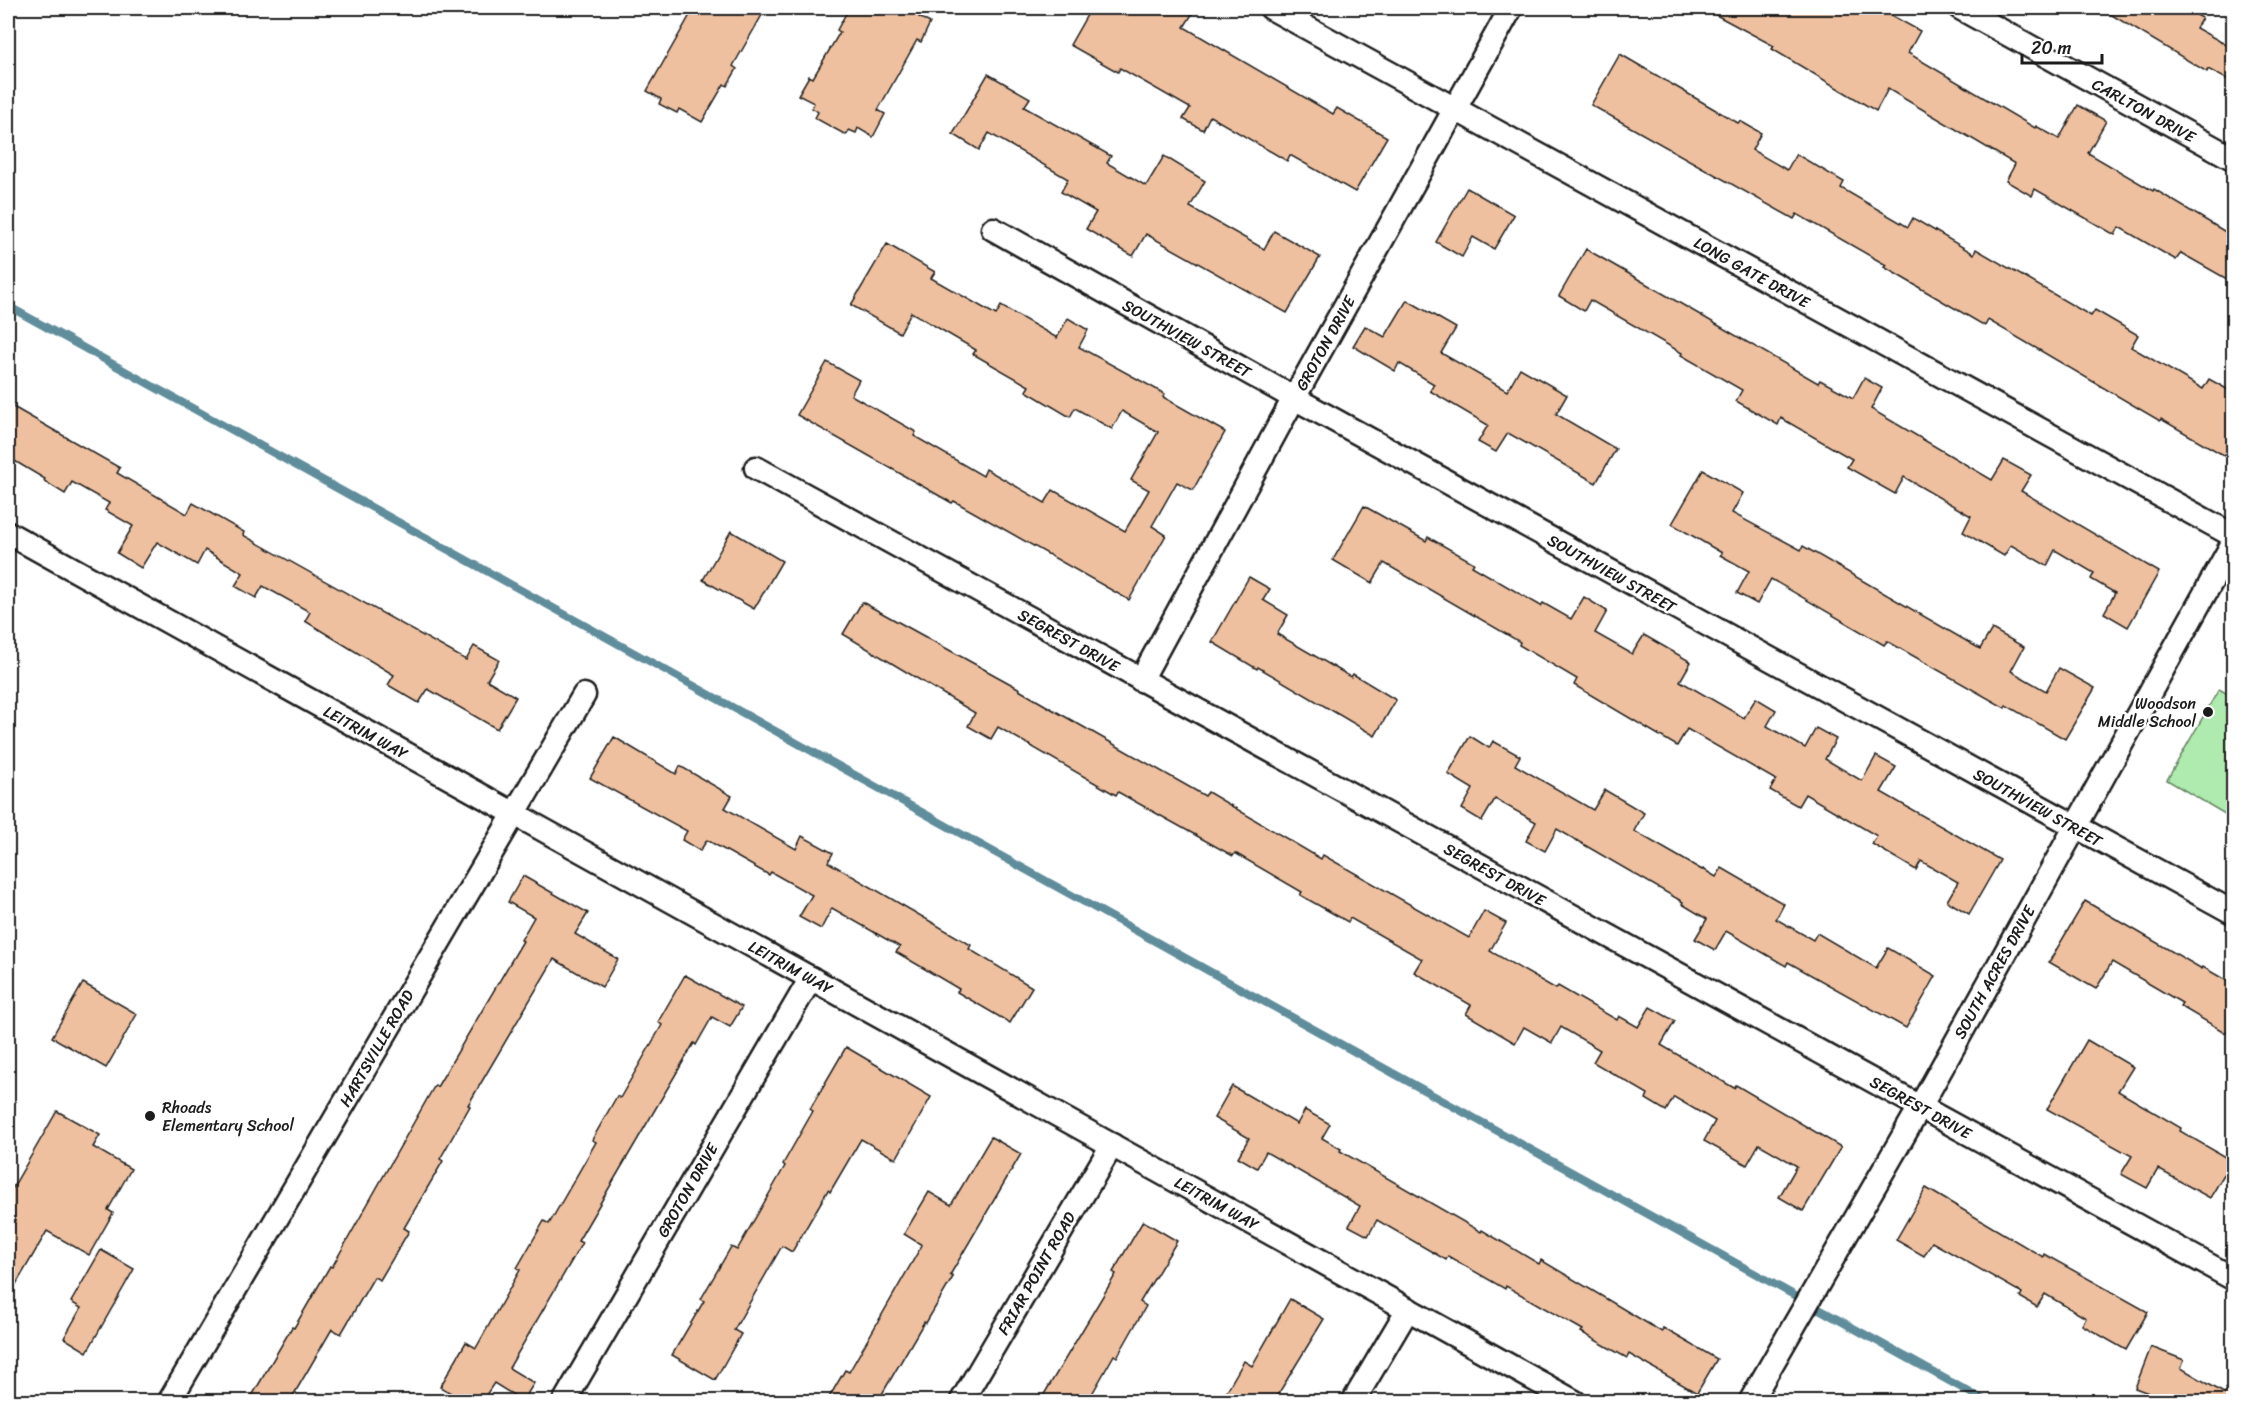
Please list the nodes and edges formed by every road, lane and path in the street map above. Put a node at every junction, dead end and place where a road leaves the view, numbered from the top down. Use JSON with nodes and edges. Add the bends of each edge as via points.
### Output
{"nodes":[{"id":1,"x":1270,"y":8,"type":"edge"},
{"id":2,"x":1511,"y":8,"type":"edge"},
{"id":3,"x":1960,"y":8,"type":"edge"},
{"id":4,"x":1455,"y":108,"type":"junction"},
{"id":5,"x":2234,"y":159,"type":"edge"},
{"id":6,"x":993,"y":229,"type":"dead end"},
{"id":7,"x":1294,"y":398,"type":"junction"},
{"id":8,"x":756,"y":468,"type":"dead end"},
{"id":9,"x":8,"y":533,"type":"edge"},
{"id":10,"x":2234,"y":536,"type":"edge"},
{"id":11,"x":2234,"y":541,"type":"edge"},
{"id":12,"x":1141,"y":680,"type":"junction"},
{"id":13,"x":584,"y":695,"type":"dead end"},
{"id":14,"x":513,"y":813,"type":"junction"},
{"id":15,"x":2074,"y":827,"type":"junction"},
{"id":16,"x":2234,"y":913,"type":"edge"},
{"id":17,"x":811,"y":978,"type":"junction"},
{"id":18,"x":1920,"y":1107,"type":"junction"},
{"id":19,"x":1112,"y":1145,"type":"junction"},
{"id":20,"x":2234,"y":1279,"type":"edge"},
{"id":21,"x":1408,"y":1309,"type":"junction"},
{"id":22,"x":169,"y":1401,"type":"edge"},
{"id":23,"x":564,"y":1401,"type":"edge"},
{"id":24,"x":961,"y":1401,"type":"edge"},
{"id":25,"x":1353,"y":1401,"type":"edge"},
{"id":26,"x":1575,"y":1401,"type":"edge"},
{"id":27,"x":1750,"y":1401,"type":"edge"}],
"edges":[{"from":1,"to":4,"type":"street","name":"LONG GATE DRIVE"},
{"from":2,"to":4,"type":"street","name":"GROTON DRIVE"},
{"from":3,"to":5,"type":"street","name":"CARLTON DRIVE"},
{"from":4,"to":7,"type":"street","name":"GROTON DRIVE"},
{"from":4,"to":10,"type":"street","name":"LONG GATE DRIVE"},
{"from":6,"to":7,"type":"street","name":"SOUTHVIEW STREET"},
{"from":7,"to":12,"type":"street","name":"GROTON DRIVE"},
{"from":7,"to":15,"type":"street","name":"SOUTHVIEW STREET"},
{"from":8,"to":12,"type":"street","name":"SEGREST DRIVE"},
{"from":9,"to":14,"type":"street","name":"LEITRIM WAY"},
{"from":11,"to":15,"type":"street","name":"SOUTH ACRES DRIVE"},
{"from":12,"to":18,"type":"street","name":"SEGREST DRIVE"},
{"from":13,"to":14,"type":"street","name":"HARTSVILLE ROAD"},
{"from":14,"to":17,"type":"street","name":"LEITRIM WAY"},
{"from":14,"to":22,"type":"street","name":"HARTSVILLE ROAD"},
{"from":15,"to":16,"type":"street","name":"SOUTHVIEW STREET"},
{"from":15,"to":18,"type":"street","name":"SOUTH ACRES DRIVE"},
{"from":17,"to":19,"type":"street","name":"LEITRIM WAY"},
{"from":17,"to":23,"type":"street","name":"GROTON DRIVE"},
{"from":18,"to":20,"type":"street","name":"SEGREST DRIVE"},
{"from":18,"to":27,"type":"street","name":"SOUTH ACRES DRIVE"},
{"from":19,"to":21,"type":"street","name":"LEITRIM WAY"},
{"from":19,"to":24,"type":"street","name":"FRIAR POINT ROAD"},
{"from":21,"to":25,"type":"street"},
{"from":21,"to":26,"type":"street","name":"LEITRIM WAY"}]}
